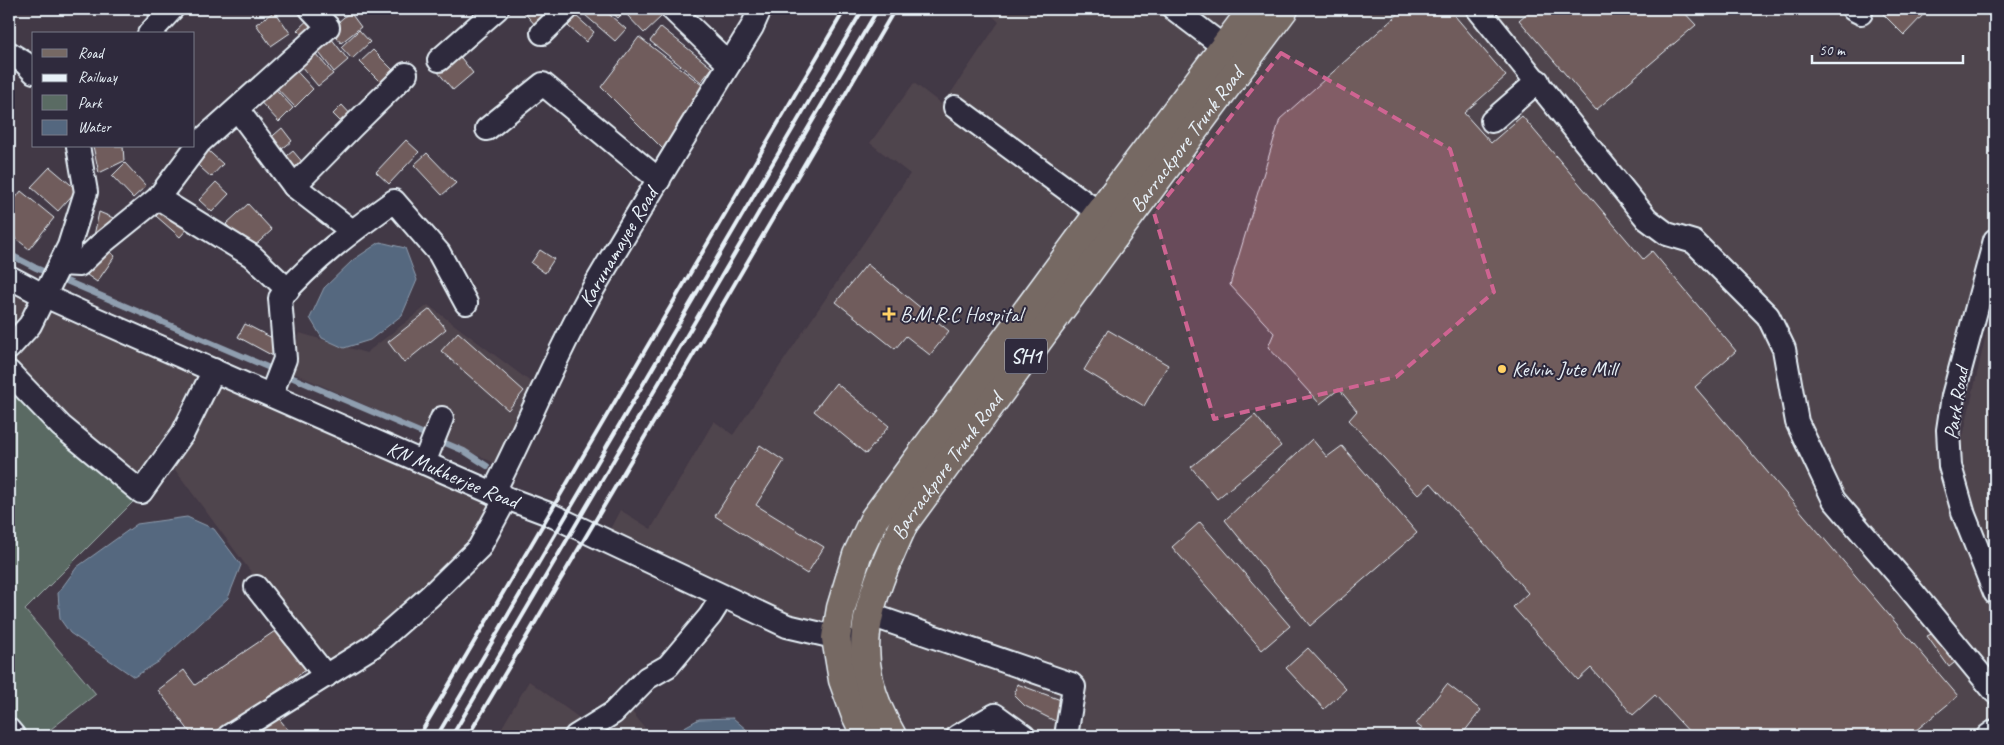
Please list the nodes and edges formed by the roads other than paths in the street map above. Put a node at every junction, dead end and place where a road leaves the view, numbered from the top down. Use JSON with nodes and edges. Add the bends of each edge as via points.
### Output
{"nodes":[{"id":1,"x":172,"y":9,"type":"edge"},
{"id":2,"x":311,"y":9,"type":"edge"},
{"id":3,"x":497,"y":9,"type":"edge"},
{"id":4,"x":567,"y":9,"type":"edge"},
{"id":5,"x":672,"y":9,"type":"edge"},
{"id":6,"x":760,"y":9,"type":"edge"},
{"id":7,"x":1174,"y":9,"type":"edge"},
{"id":8,"x":1253,"y":9,"type":"edge"},
{"id":9,"x":1284,"y":9,"type":"edge"},
{"id":10,"x":1478,"y":9,"type":"edge"},
{"id":11,"x":151,"y":32,"type":"edge"},
{"id":12,"x":542,"y":33,"type":"dead end"},
{"id":13,"x":1224,"y":46,"type":"junction"},
{"id":14,"x":9,"y":53,"type":"edge"},
{"id":15,"x":439,"y":60,"type":"dead end"},
{"id":16,"x":730,"y":64,"type":"junction"},
{"id":17,"x":32,"y":70,"type":"edge"},
{"id":18,"x":406,"y":74,"type":"dead end"},
{"id":19,"x":1538,"y":81,"type":"junction"},
{"id":20,"x":955,"y":107,"type":"dead end"},
{"id":21,"x":237,"y":109,"type":"junction"},
{"id":22,"x":1492,"y":121,"type":"dead end"},
{"id":23,"x":488,"y":129,"type":"dead end"},
{"id":24,"x":78,"y":148,"type":"edge"},
{"id":25,"x":659,"y":180,"type":"junction"},
{"id":26,"x":294,"y":186,"type":"junction"},
{"id":27,"x":158,"y":198,"type":"junction"},
{"id":28,"x":1100,"y":213,"type":"junction"},
{"id":29,"x":352,"y":231,"type":"junction"},
{"id":30,"x":1995,"y":240,"type":"edge"},
{"id":31,"x":60,"y":264,"type":"junction"},
{"id":32,"x":9,"y":277,"type":"edge"},
{"id":33,"x":288,"y":290,"type":"junction"},
{"id":34,"x":45,"y":296,"type":"junction"},
{"id":35,"x":466,"y":303,"type":"dead end"},
{"id":36,"x":9,"y":348,"type":"edge"},
{"id":37,"x":214,"y":370,"type":"junction"},
{"id":38,"x":9,"y":372,"type":"edge"},
{"id":39,"x":271,"y":395,"type":"junction"},
{"id":40,"x":442,"y":418,"type":"dead end"},
{"id":41,"x":424,"y":463,"type":"junction"},
{"id":42,"x":500,"y":496,"type":"junction"},
{"id":43,"x":1988,"y":558,"type":"edge"},
{"id":44,"x":256,"y":587,"type":"dead end"},
{"id":45,"x":1995,"y":592,"type":"edge"},
{"id":46,"x":722,"y":597,"type":"junction"},
{"id":47,"x":868,"y":614,"type":"junction"},
{"id":48,"x":836,"y":638,"type":"junction"},
{"id":49,"x":864,"y":644,"type":"junction"},
{"id":50,"x":326,"y":676,"type":"junction"},
{"id":51,"x":1995,"y":692,"type":"edge"},
{"id":52,"x":9,"y":730,"type":"edge"},
{"id":53,"x":1995,"y":731,"type":"edge"},
{"id":54,"x":14,"y":736,"type":"edge"},
{"id":55,"x":231,"y":736,"type":"edge"},
{"id":56,"x":576,"y":736,"type":"edge"},
{"id":57,"x":866,"y":736,"type":"edge"},
{"id":58,"x":892,"y":736,"type":"edge"},
{"id":59,"x":958,"y":736,"type":"edge"},
{"id":60,"x":1024,"y":736,"type":"edge"},
{"id":61,"x":1066,"y":736,"type":"edge"},
{"id":62,"x":1988,"y":736,"type":"edge"}],
"edges":[{"from":1,"to":11,"type":"street"},
{"from":2,"to":21,"type":"street","via":[[328,27]]},
{"from":3,"to":15,"type":"street"},
{"from":4,"to":12,"type":"street"},
{"from":5,"to":16,"type":"street"},
{"from":6,"to":16,"type":"street","name":"Karunamayee Road"},
{"from":7,"to":13,"type":"street"},
{"from":8,"to":13,"type":"main road","name":"Barrackpore Trunk Road","number":"SH1"},
{"from":9,"to":47,"type":"main road","name":"Barrackpore Trunk Road","number":"SH1","via":[[904,523],[882,571]]},
{"from":10,"to":19,"type":"street"},
{"from":13,"to":28,"type":"main road","name":"Barrackpore Trunk Road","number":"SH1"},
{"from":14,"to":17,"type":"street"},
{"from":16,"to":25,"type":"street","name":"Karunamayee Road"},
{"from":18,"to":26,"type":"street"},
{"from":19,"to":22,"type":"street"},
{"from":19,"to":51,"type":"street","via":[[1647,219],[1667,234],[1694,242],[1768,316],[1784,349],[1797,422],[1834,500]]},
{"from":20,"to":28,"type":"street"},
{"from":21,"to":26,"type":"street"},
{"from":21,"to":27,"type":"street","via":[[200,142]]},
{"from":23,"to":25,"type":"street","via":[[543,84]]},
{"from":24,"to":31,"type":"street","via":[[86,192]]},
{"from":25,"to":42,"type":"street","name":"Karunamayee Road","via":[[553,363]]},
{"from":26,"to":29,"type":"street"},
{"from":27,"to":31,"type":"street","via":[[79,265]]},
{"from":27,"to":33,"type":"street","via":[[252,256]]},
{"from":28,"to":48,"type":"main road","name":"Barrackpore Trunk Road","number":"SH1","via":[[874,519],[857,555],[841,608]]},
{"from":29,"to":33,"type":"street","via":[[299,276]]},
{"from":29,"to":35,"type":"street","via":[[394,201],[439,253]]},
{"from":30,"to":43,"type":"street","name":"Park Road","via":[[1953,396],[1948,430],[1950,466],[1964,515]]},
{"from":31,"to":34,"type":"street"},
{"from":32,"to":34,"type":"street","name":"KN Mukherjee Road"},
{"from":33,"to":39,"type":"street","via":[[280,298],[285,359]]},
{"from":34,"to":36,"type":"street","via":[[30,325]]},
{"from":34,"to":37,"type":"street","name":"KN Mukherjee Road"},
{"from":37,"to":38,"type":"street","via":[[184,433],[141,492],[61,426]]},
{"from":37,"to":39,"type":"street","name":"KN Mukherjee Road"},
{"from":39,"to":41,"type":"street","name":"KN Mukherjee Road"},
{"from":40,"to":41,"type":"street"},
{"from":41,"to":42,"type":"street","name":"KN Mukherjee Road"},
{"from":42,"to":46,"type":"street","name":"KN Mukherjee Road","via":[[550,514]]},
{"from":42,"to":50,"type":"street","name":"Karunamayee Road","via":[[479,548],[374,646]]},
{"from":43,"to":45,"type":"street","name":"Park Road"},
{"from":44,"to":50,"type":"street"},
{"from":46,"to":48,"type":"street","name":"KN Mukherjee Road","via":[[787,626]]},
{"from":46,"to":56,"type":"street","via":[[668,666],[646,678],[613,713]]},
{"from":47,"to":49,"type":"main road","name":"Barrackpore Trunk Road","number":"SH1"},
{"from":47,"to":61,"type":"street","via":[[1071,684],[1074,687]]},
{"from":48,"to":49,"type":"street","name":"KN Mukherjee Road"},
{"from":48,"to":57,"type":"main road","name":"Barrackpore Trunk Road","number":"SH1","via":[[843,680]]},
{"from":49,"to":58,"type":"main road","name":"Barrackpore Trunk Road","number":"SH1","via":[[876,703]]},
{"from":50,"to":55,"type":"street","name":"Karunamayee Road"},
{"from":52,"to":54,"type":"street"},
{"from":53,"to":62,"type":"street"},
{"from":59,"to":60,"type":"street","via":[[995,715]]}]}
